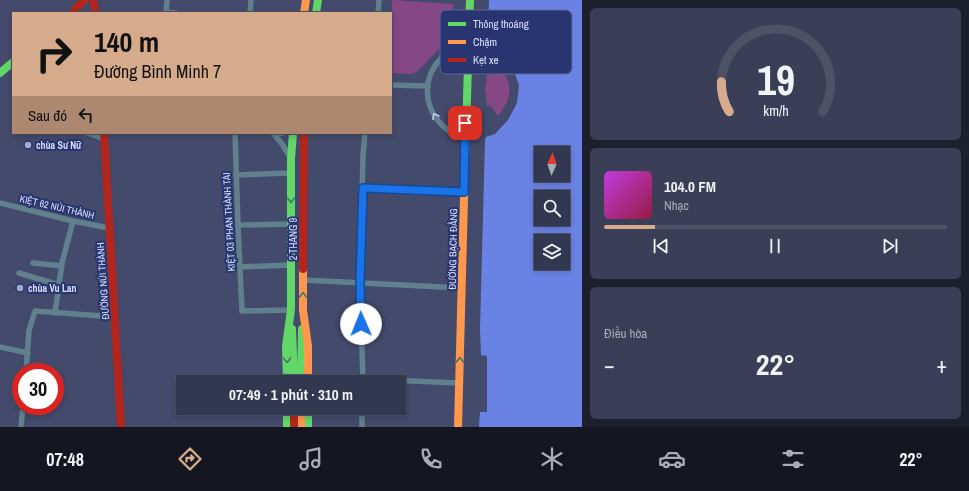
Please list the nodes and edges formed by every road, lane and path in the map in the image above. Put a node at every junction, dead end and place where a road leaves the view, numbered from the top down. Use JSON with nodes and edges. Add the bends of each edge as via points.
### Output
{"nodes":[{"id":1,"x":84,"y":0,"type":"edge"},
{"id":2,"x":94,"y":0,"type":"edge"},
{"id":3,"x":167,"y":0,"type":"edge"},
{"id":4,"x":251,"y":0,"type":"edge"},
{"id":5,"x":306,"y":0,"type":"edge"},
{"id":6,"x":318,"y":0,"type":"edge"},
{"id":7,"x":379,"y":0,"type":"edge"},
{"id":8,"x":470,"y":0,"type":"edge"},
{"id":9,"x":469,"y":10,"type":"edge"},
{"id":10,"x":73,"y":12,"type":"edge"},
{"id":11,"x":96,"y":12,"type":"edge"},
{"id":12,"x":166,"y":12,"type":"edge"},
{"id":13,"x":250,"y":12,"type":"edge"},
{"id":14,"x":304,"y":12,"type":"edge"},
{"id":15,"x":316,"y":12,"type":"edge"},
{"id":16,"x":378,"y":12,"type":"edge"},
{"id":17,"x":440,"y":60,"type":"edge"},
{"id":18,"x":12,"y":63,"type":"edge"},
{"id":19,"x":0,"y":73,"type":"edge"},
{"id":20,"x":466,"y":74,"type":"edge"},
{"id":21,"x":392,"y":85,"type":"edge"},
{"id":22,"x":428,"y":86,"type":"junction"},
{"id":23,"x":93,"y":134,"type":"edge"},
{"id":24,"x":235,"y":134,"type":"edge"},
{"id":25,"x":275,"y":134,"type":"edge"},
{"id":26,"x":293,"y":134,"type":"edge"},
{"id":27,"x":304,"y":134,"type":"edge"},
{"id":28,"x":365,"y":134,"type":"edge"},
{"id":29,"x":105,"y":136,"type":"edge"},
{"id":30,"x":465,"y":139,"type":"junction"},
{"id":31,"x":291,"y":159,"type":"junction"},
{"id":32,"x":291,"y":173,"type":"junction"},
{"id":33,"x":236,"y":175,"type":"junction"},
{"id":34,"x":363,"y":188,"type":"junction"},
{"id":35,"x":464,"y":192,"type":"junction"},
{"id":36,"x":0,"y":203,"type":"edge"},
{"id":37,"x":73,"y":221,"type":"junction"},
{"id":38,"x":291,"y":224,"type":"junction"},
{"id":39,"x":238,"y":225,"type":"junction"},
{"id":40,"x":109,"y":228,"type":"junction"},
{"id":41,"x":33,"y":263,"type":"dead end"},
{"id":42,"x":291,"y":265,"type":"junction"},
{"id":43,"x":62,"y":266,"type":"junction"},
{"id":44,"x":240,"y":267,"type":"junction"},
{"id":45,"x":19,"y":273,"type":"dead end"},
{"id":46,"x":304,"y":280,"type":"junction"},
{"id":47,"x":360,"y":283,"type":"junction"},
{"id":48,"x":59,"y":286,"type":"junction"},
{"id":49,"x":462,"y":288,"type":"junction"},
{"id":50,"x":291,"y":310,"type":"junction"},
{"id":51,"x":303,"y":310,"type":"junction"},
{"id":52,"x":55,"y":314,"type":"junction"},
{"id":53,"x":115,"y":317,"type":"junction"},
{"id":54,"x":297,"y":345,"type":"junction"},
{"id":55,"x":0,"y":347,"type":"edge"},
{"id":56,"x":28,"y":353,"type":"junction"},
{"id":57,"x":27,"y":363,"type":"edge"},
{"id":58,"x":287,"y":375,"type":"edge"},
{"id":59,"x":295,"y":375,"type":"edge"},
{"id":60,"x":300,"y":375,"type":"edge"},
{"id":61,"x":308,"y":375,"type":"edge"},
{"id":62,"x":362,"y":375,"type":"edge"},
{"id":63,"x":406,"y":381,"type":"edge"},
{"id":64,"x":459,"y":383,"type":"junction"},
{"id":65,"x":22,"y":415,"type":"edge"},
{"id":66,"x":287,"y":415,"type":"edge"},
{"id":67,"x":294,"y":415,"type":"edge"},
{"id":68,"x":301,"y":415,"type":"edge"},
{"id":69,"x":308,"y":415,"type":"edge"},
{"id":70,"x":362,"y":415,"type":"edge"},
{"id":71,"x":20,"y":427,"type":"edge"},
{"id":72,"x":121,"y":427,"type":"edge"},
{"id":73,"x":287,"y":427,"type":"edge"},
{"id":74,"x":294,"y":427,"type":"edge"},
{"id":75,"x":301,"y":427,"type":"edge"},
{"id":76,"x":308,"y":427,"type":"edge"},
{"id":77,"x":362,"y":427,"type":"edge"},
{"id":78,"x":458,"y":427,"type":"edge"}],
"edges":[{"from":1,"to":10,"type":"main road"},
{"from":2,"to":11,"type":"main road"},
{"from":3,"to":12,"type":"street"},
{"from":4,"to":13,"type":"street"},
{"from":5,"to":14,"type":"main road"},
{"from":6,"to":15,"type":"main road"},
{"from":7,"to":16,"type":"street"},
{"from":8,"to":9,"type":"main road","name":"ĐƯỜNG BẠCH ĐẰNG"},
{"from":17,"to":22,"type":"street","via":[[433,69]]},
{"from":18,"to":19,"type":"main road"},
{"from":20,"to":30,"type":"main road","name":"ĐƯỜNG BẠCH ĐẰNG"},
{"from":21,"to":22,"type":"street"},
{"from":30,"to":22,"type":"street","one_way":true,"via":[[446,130],[436,119],[429,106]]},
{"from":23,"to":29,"type":"street"},
{"from":24,"to":33,"type":"street","name":"KIỆT 03 PHAN THÀNH TÀI"},
{"from":25,"to":31,"type":"street"},
{"from":26,"to":31,"type":"main road","name":"2 THANG 9"},
{"from":27,"to":46,"type":"main road","name":"2 THANG 9"},
{"from":28,"to":34,"type":"street"},
{"from":29,"to":40,"type":"main road","name":"ĐƯỜNG NÚI THÀNH"},
{"from":30,"to":35,"type":"main road","name":"ĐƯỜNG BẠCH ĐẰNG"},
{"from":31,"to":32,"type":"main road","name":"2 THANG 9"},
{"from":32,"to":33,"type":"street"},
{"from":32,"to":38,"type":"main road","name":"2 THANG 9","one_way":true},
{"from":33,"to":39,"type":"street","name":"KIỆT 03 PHAN THÀNH TÀI"},
{"from":34,"to":35,"type":"street"},
{"from":34,"to":47,"type":"street"},
{"from":35,"to":49,"type":"main road","name":"ĐƯỜNG BẠCH ĐẰNG"},
{"from":36,"to":37,"type":"street","name":"KIỆT 62 NÚI THÀNH"},
{"from":37,"to":40,"type":"street","name":"KIỆT 62 NÚI THÀNH"},
{"from":37,"to":43,"type":"street"},
{"from":38,"to":39,"type":"street"},
{"from":38,"to":42,"type":"main road","name":"2 THANG 9"},
{"from":39,"to":44,"type":"street","name":"KIỆT 03 PHAN THÀNH TÀI"},
{"from":40,"to":53,"type":"main road","name":"ĐƯỜNG NÚI THÀNH"},
{"from":41,"to":43,"type":"street"},
{"from":42,"to":44,"type":"street"},
{"from":42,"to":50,"type":"main road","name":"2 THANG 9"},
{"from":43,"to":48,"type":"street"},
{"from":44,"to":50,"type":"street","name":"KIỆT 03 PHAN THÀNH TÀI","via":[[242,311]]},
{"from":45,"to":48,"type":"street"},
{"from":46,"to":47,"type":"street"},
{"from":51,"to":46,"type":"main road","name":"2 THANG 9","one_way":true},
{"from":47,"to":49,"type":"street"},
{"from":47,"to":62,"type":"street"},
{"from":48,"to":52,"type":"street"},
{"from":64,"to":49,"type":"main road","name":"ĐƯỜNG BẠCH ĐẰNG","one_way":true},
{"from":50,"to":54,"type":"main road","name":"2 THANG 9"},
{"from":50,"to":58,"type":"main road","one_way":true,"via":[[286,346]]},
{"from":51,"to":54,"type":"main road","name":"2 THANG 9"},
{"from":51,"to":61,"type":"main road","via":[[308,346]]},
{"from":52,"to":53,"type":"street"},
{"from":52,"to":56,"type":"street","via":[[34,311],[29,330]]},
{"from":53,"to":72,"type":"main road","name":"ĐƯỜNG NÚI THÀNH"},
{"from":54,"to":59,"type":"main road"},
{"from":54,"to":60,"type":"main road"},
{"from":55,"to":56,"type":"street"},
{"from":56,"to":57,"type":"street"},
{"from":63,"to":64,"type":"street"},
{"from":64,"to":78,"type":"main road","name":"ĐƯỜNG BẠCH ĐẰNG"},
{"from":65,"to":71,"type":"street"},
{"from":66,"to":73,"type":"main road"},
{"from":67,"to":74,"type":"main road"},
{"from":68,"to":75,"type":"main road"},
{"from":69,"to":76,"type":"main road"},
{"from":70,"to":77,"type":"street"}]}
